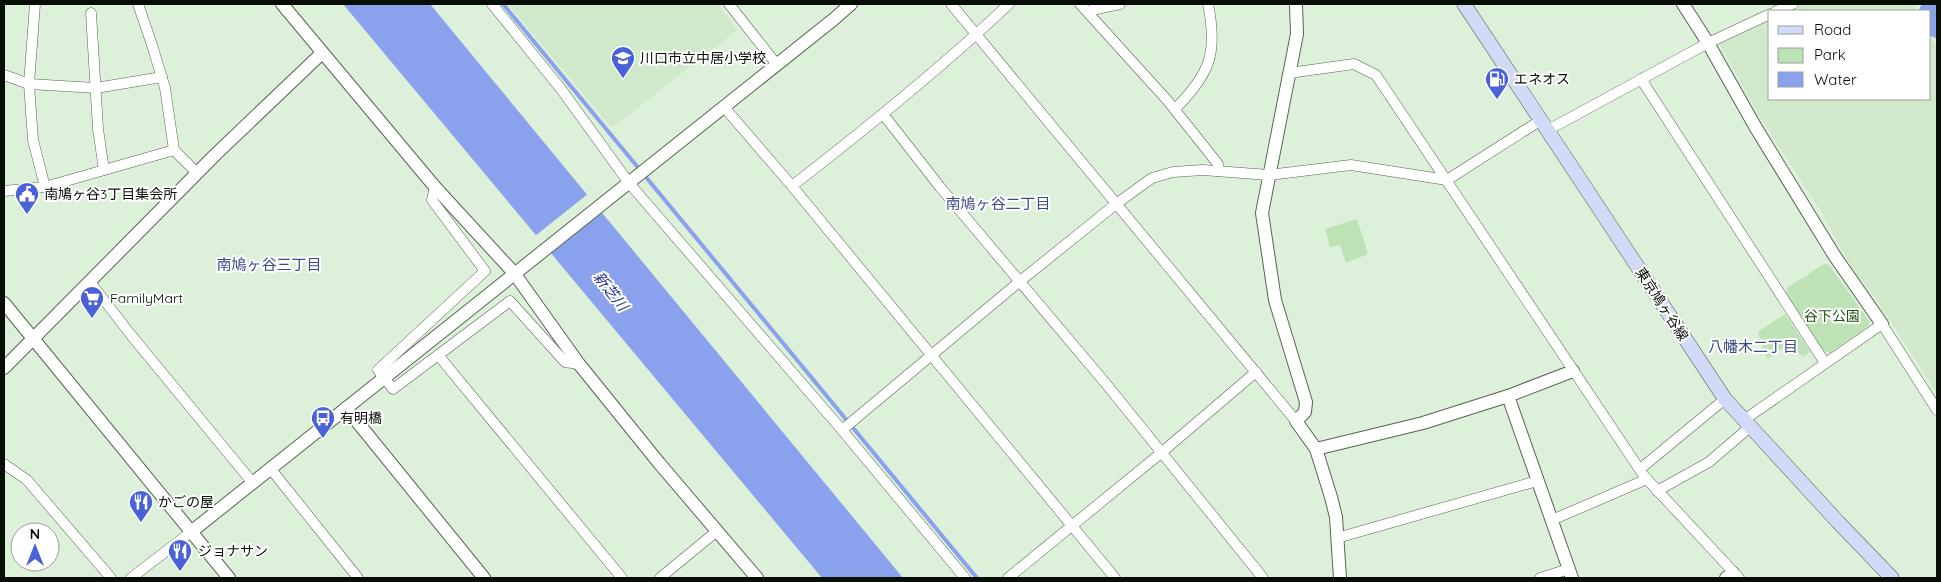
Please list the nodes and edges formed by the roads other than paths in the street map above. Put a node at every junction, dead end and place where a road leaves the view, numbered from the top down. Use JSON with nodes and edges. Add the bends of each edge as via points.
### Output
{"nodes":[{"id":1,"x":34,"y":4,"type":"edge"},
{"id":2,"x":138,"y":4,"type":"edge"},
{"id":3,"x":282,"y":4,"type":"edge"},
{"id":4,"x":492,"y":4,"type":"edge"},
{"id":5,"x":729,"y":4,"type":"edge"},
{"id":6,"x":851,"y":4,"type":"edge"},
{"id":7,"x":950,"y":4,"type":"edge"},
{"id":8,"x":1009,"y":4,"type":"edge"},
{"id":9,"x":1120,"y":4,"type":"edge"},
{"id":10,"x":1208,"y":4,"type":"edge"},
{"id":11,"x":1296,"y":4,"type":"edge"},
{"id":12,"x":1464,"y":4,"type":"edge"},
{"id":13,"x":1683,"y":4,"type":"edge"},
{"id":14,"x":1793,"y":4,"type":"edge"},
{"id":15,"x":1084,"y":8,"type":"edge"},
{"id":16,"x":1778,"y":10,"type":"edge"},
{"id":17,"x":91,"y":13,"type":"dead end"},
{"id":18,"x":1768,"y":15,"type":"edge"},
{"id":19,"x":976,"y":35,"type":"junction"},
{"id":20,"x":1708,"y":43,"type":"junction"},
{"id":21,"x":322,"y":53,"type":"junction"},
{"id":22,"x":777,"y":65,"type":"junction"},
{"id":23,"x":1289,"y":73,"type":"junction"},
{"id":24,"x":4,"y":75,"type":"edge"},
{"id":25,"x":162,"y":77,"type":"junction"},
{"id":26,"x":1641,"y":79,"type":"junction"},
{"id":27,"x":29,"y":84,"type":"junction"},
{"id":28,"x":96,"y":88,"type":"junction"},
{"id":29,"x":724,"y":106,"type":"junction"},
{"id":30,"x":1175,"y":109,"type":"junction"},
{"id":31,"x":883,"y":114,"type":"junction"},
{"id":32,"x":1544,"y":125,"type":"junction"},
{"id":33,"x":174,"y":150,"type":"junction"},
{"id":34,"x":104,"y":170,"type":"junction"},
{"id":35,"x":1218,"y":171,"type":"junction"},
{"id":36,"x":197,"y":174,"type":"junction"},
{"id":37,"x":1269,"y":175,"type":"junction"},
{"id":38,"x":1447,"y":180,"type":"junction"},
{"id":39,"x":45,"y":186,"type":"junction"},
{"id":40,"x":625,"y":186,"type":"junction"},
{"id":41,"x":792,"y":186,"type":"junction"},
{"id":42,"x":435,"y":187,"type":"junction"},
{"id":43,"x":4,"y":190,"type":"edge"},
{"id":44,"x":1116,"y":204,"type":"junction"},
{"id":45,"x":517,"y":271,"type":"junction"},
{"id":46,"x":90,"y":282,"type":"junction"},
{"id":47,"x":1019,"y":282,"type":"junction"},
{"id":48,"x":4,"y":303,"type":"edge"},
{"id":49,"x":1882,"y":324,"type":"junction"},
{"id":50,"x":33,"y":339,"type":"junction"},
{"id":51,"x":438,"y":355,"type":"junction"},
{"id":52,"x":932,"y":356,"type":"junction"},
{"id":53,"x":1825,"y":363,"type":"junction"},
{"id":54,"x":578,"y":364,"type":"junction"},
{"id":55,"x":4,"y":368,"type":"edge"},
{"id":56,"x":1256,"y":372,"type":"junction"},
{"id":57,"x":1573,"y":372,"type":"junction"},
{"id":58,"x":383,"y":378,"type":"junction"},
{"id":59,"x":1508,"y":396,"type":"junction"},
{"id":60,"x":1725,"y":399,"type":"junction"},
{"id":61,"x":346,"y":408,"type":"junction"},
{"id":62,"x":1937,"y":410,"type":"edge"},
{"id":63,"x":1296,"y":421,"type":"junction"},
{"id":64,"x":1747,"y":424,"type":"junction"},
{"id":65,"x":842,"y":430,"type":"junction"},
{"id":66,"x":1316,"y":449,"type":"junction"},
{"id":67,"x":1161,"y":453,"type":"junction"},
{"id":68,"x":4,"y":464,"type":"edge"},
{"id":69,"x":270,"y":468,"type":"junction"},
{"id":70,"x":1640,"y":469,"type":"junction"},
{"id":71,"x":1647,"y":480,"type":"junction"},
{"id":72,"x":1537,"y":481,"type":"junction"},
{"id":73,"x":252,"y":482,"type":"junction"},
{"id":74,"x":1657,"y":491,"type":"junction"},
{"id":75,"x":1552,"y":520,"type":"junction"},
{"id":76,"x":1072,"y":526,"type":"junction"},
{"id":77,"x":717,"y":531,"type":"junction"},
{"id":78,"x":191,"y":532,"type":"junction"},
{"id":79,"x":1337,"y":538,"type":"junction"},
{"id":80,"x":1570,"y":574,"type":"edge"},
{"id":81,"x":1733,"y":576,"type":"edge"},
{"id":82,"x":111,"y":578,"type":"edge"},
{"id":83,"x":131,"y":578,"type":"edge"},
{"id":84,"x":229,"y":578,"type":"edge"},
{"id":85,"x":358,"y":578,"type":"edge"},
{"id":86,"x":484,"y":578,"type":"edge"},
{"id":87,"x":622,"y":578,"type":"edge"},
{"id":88,"x":660,"y":578,"type":"edge"},
{"id":89,"x":756,"y":578,"type":"edge"},
{"id":90,"x":965,"y":578,"type":"edge"},
{"id":91,"x":1008,"y":578,"type":"edge"},
{"id":92,"x":1115,"y":578,"type":"edge"},
{"id":93,"x":1263,"y":578,"type":"edge"},
{"id":94,"x":1340,"y":578,"type":"edge"},
{"id":95,"x":1540,"y":578,"type":"edge"},
{"id":96,"x":1892,"y":578,"type":"edge"}],
"edges":[{"from":1,"to":27,"type":"street"},
{"from":2,"to":25,"type":"street"},
{"from":3,"to":21,"type":"street"},
{"from":4,"to":40,"type":"street","via":[[561,89]]},
{"from":5,"to":22,"type":"street"},
{"from":6,"to":22,"type":"street"},
{"from":7,"to":19,"type":"street"},
{"from":8,"to":19,"type":"street"},
{"from":9,"to":15,"type":"street"},
{"from":10,"to":30,"type":"street","via":[[1212,48],[1207,68],[1190,94]]},
{"from":11,"to":23,"type":"street","via":[[1298,26]]},
{"from":12,"to":32,"type":"main road","name":"東京鳩ヶ谷線"},
{"from":13,"to":20,"type":"street"},
{"from":14,"to":16,"type":"street"},
{"from":15,"to":30,"type":"street"},
{"from":17,"to":28,"type":"street"},
{"from":18,"to":20,"type":"street"},
{"from":19,"to":31,"type":"street"},
{"from":19,"to":44,"type":"street"},
{"from":20,"to":26,"type":"street"},
{"from":20,"to":49,"type":"street","via":[[1834,255]]},
{"from":21,"to":36,"type":"street"},
{"from":21,"to":42,"type":"street"},
{"from":22,"to":29,"type":"street"},
{"from":23,"to":37,"type":"street"},
{"from":23,"to":38,"type":"street","via":[[1354,64],[1376,75]]},
{"from":24,"to":27,"type":"street"},
{"from":25,"to":28,"type":"street"},
{"from":25,"to":33,"type":"street"},
{"from":26,"to":32,"type":"street"},
{"from":26,"to":53,"type":"street"},
{"from":27,"to":28,"type":"street"},
{"from":27,"to":39,"type":"street","via":[[33,140]]},
{"from":28,"to":34,"type":"street"},
{"from":29,"to":40,"type":"street"},
{"from":29,"to":41,"type":"street"},
{"from":30,"to":35,"type":"street","via":[[1218,164]]},
{"from":31,"to":41,"type":"street"},
{"from":31,"to":47,"type":"street"},
{"from":32,"to":38,"type":"street"},
{"from":32,"to":60,"type":"main road","name":"東京鳩ヶ谷線"},
{"from":33,"to":34,"type":"street"},
{"from":33,"to":36,"type":"street"},
{"from":34,"to":39,"type":"street"},
{"from":35,"to":37,"type":"street"},
{"from":35,"to":44,"type":"street","via":[[1164,174],[1143,183]]},
{"from":36,"to":46,"type":"street"},
{"from":37,"to":38,"type":"street","via":[[1350,165]]},
{"from":37,"to":63,"type":"street","via":[[1262,213],[1275,300],[1307,407]]},
{"from":38,"to":57,"type":"street"},
{"from":39,"to":43,"type":"street"},
{"from":40,"to":45,"type":"street"},
{"from":40,"to":65,"type":"street"},
{"from":41,"to":52,"type":"street"},
{"from":42,"to":45,"type":"street"},
{"from":42,"to":58,"type":"street","via":[[432,200],[486,271],[378,370]]},
{"from":44,"to":47,"type":"street"},
{"from":44,"to":56,"type":"street"},
{"from":45,"to":54,"type":"street"},
{"from":45,"to":58,"type":"street"},
{"from":46,"to":50,"type":"street"},
{"from":46,"to":73,"type":"street"},
{"from":47,"to":52,"type":"street"},
{"from":47,"to":67,"type":"street"},
{"from":48,"to":50,"type":"street"},
{"from":49,"to":53,"type":"street"},
{"from":49,"to":62,"type":"street"},
{"from":50,"to":55,"type":"street"},
{"from":50,"to":78,"type":"street"},
{"from":51,"to":54,"type":"street","via":[[510,301],[565,362]]},
{"from":51,"to":58,"type":"street","via":[[392,389]]},
{"from":51,"to":87,"type":"street"},
{"from":52,"to":65,"type":"street"},
{"from":52,"to":76,"type":"street"},
{"from":53,"to":64,"type":"street"},
{"from":54,"to":77,"type":"street"},
{"from":56,"to":63,"type":"street"},
{"from":56,"to":67,"type":"street"},
{"from":57,"to":59,"type":"street"},
{"from":57,"to":70,"type":"street"},
{"from":58,"to":61,"type":"street"},
{"from":59,"to":66,"type":"street","via":[[1423,423]]},
{"from":59,"to":72,"type":"street"},
{"from":60,"to":64,"type":"main road","name":"東京鳩ヶ谷線"},
{"from":60,"to":70,"type":"street"},
{"from":61,"to":69,"type":"street"},
{"from":61,"to":86,"type":"street"},
{"from":63,"to":66,"type":"street"},
{"from":64,"to":74,"type":"street","via":[[1708,462]]},
{"from":64,"to":96,"type":"main road","name":"東京鳩ヶ谷線"},
{"from":65,"to":90,"type":"street"},
{"from":66,"to":79,"type":"street","via":[[1336,517]]},
{"from":67,"to":76,"type":"street"},
{"from":67,"to":93,"type":"street"},
{"from":68,"to":82,"type":"street","via":[[27,480]]},
{"from":69,"to":73,"type":"street"},
{"from":69,"to":85,"type":"street"},
{"from":70,"to":71,"type":"street"},
{"from":71,"to":74,"type":"street"},
{"from":71,"to":75,"type":"street"},
{"from":72,"to":75,"type":"street"},
{"from":72,"to":79,"type":"street"},
{"from":73,"to":78,"type":"street"},
{"from":74,"to":81,"type":"street"},
{"from":75,"to":80,"type":"street"},
{"from":76,"to":91,"type":"street"},
{"from":76,"to":92,"type":"street"},
{"from":77,"to":88,"type":"street"},
{"from":77,"to":89,"type":"street"},
{"from":78,"to":83,"type":"street"},
{"from":78,"to":84,"type":"street"},
{"from":79,"to":94,"type":"street"},
{"from":80,"to":95,"type":"street"}]}
